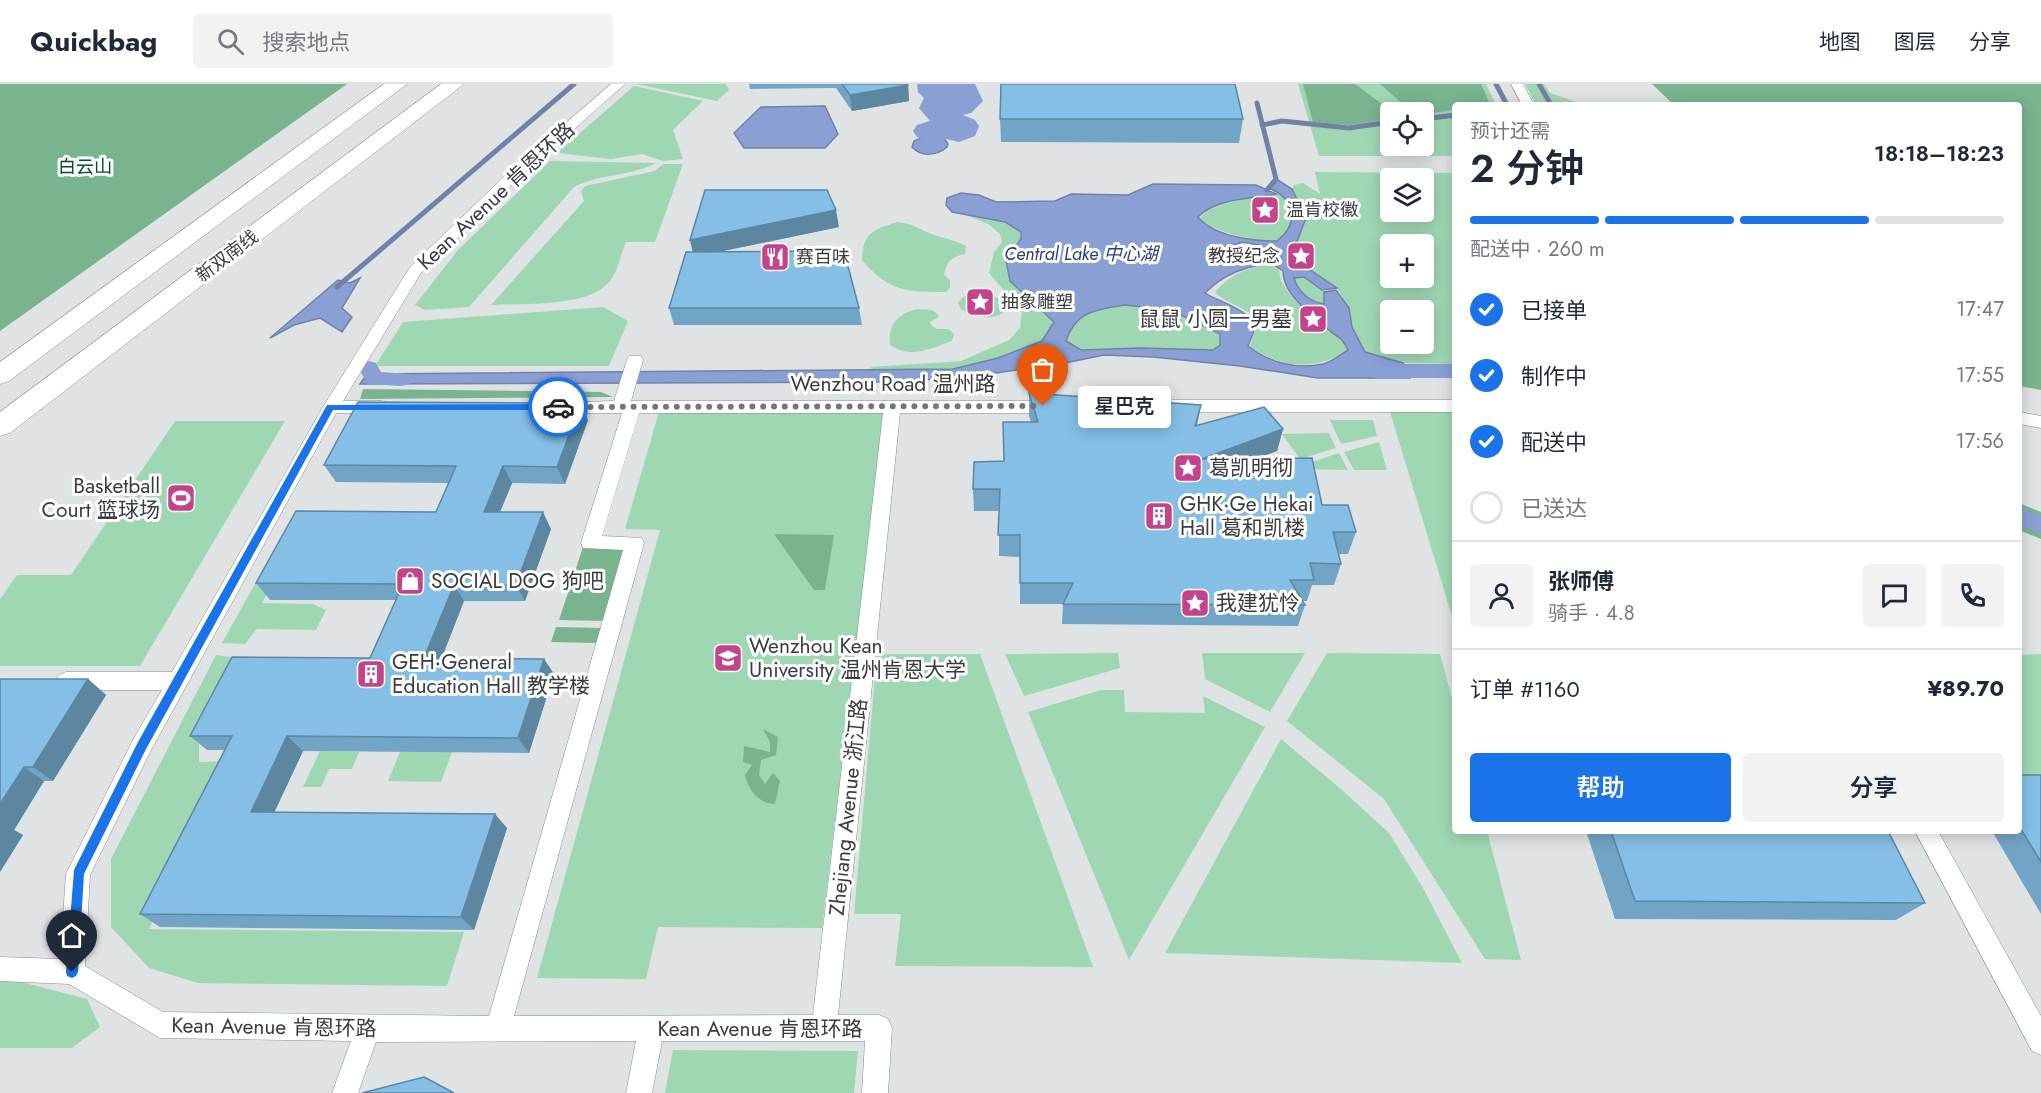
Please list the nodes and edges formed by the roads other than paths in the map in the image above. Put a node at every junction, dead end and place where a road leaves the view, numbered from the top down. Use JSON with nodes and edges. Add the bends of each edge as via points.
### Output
{"nodes":[{"id":1,"x":398,"y":84,"type":"edge"},
{"id":2,"x":454,"y":84,"type":"edge"},
{"id":3,"x":619,"y":84,"type":"edge"},
{"id":4,"x":1517,"y":84,"type":"edge"},
{"id":5,"x":1526,"y":102,"type":"edge"},
{"id":6,"x":635,"y":360,"type":"dead end"},
{"id":7,"x":0,"y":375,"type":"edge"},
{"id":8,"x":1066,"y":406,"type":"edge"},
{"id":9,"x":1150,"y":406,"type":"edge"},
{"id":10,"x":1452,"y":406,"type":"edge"},
{"id":11,"x":330,"y":407,"type":"junction"},
{"id":12,"x":403,"y":407,"type":"edge"},
{"id":13,"x":533,"y":407,"type":"edge"},
{"id":14,"x":625,"y":407,"type":"junction"},
{"id":15,"x":892,"y":407,"type":"junction"},
{"id":16,"x":2022,"y":419,"type":"edge"},
{"id":17,"x":2041,"y":422,"type":"edge"},
{"id":18,"x":0,"y":426,"type":"edge"},
{"id":19,"x":45,"y":681,"type":"edge"},
{"id":20,"x":178,"y":681,"type":"junction"},
{"id":21,"x":1928,"y":834,"type":"edge"},
{"id":22,"x":0,"y":969,"type":"edge"},
{"id":23,"x":72,"y":972,"type":"junction"},
{"id":24,"x":498,"y":1028,"type":"junction"},
{"id":25,"x":368,"y":1029,"type":"junction"},
{"id":26,"x":824,"y":1029,"type":"junction"},
{"id":27,"x":651,"y":1030,"type":"junction"},
{"id":28,"x":2041,"y":1042,"type":"edge"},
{"id":29,"x":345,"y":1093,"type":"edge"},
{"id":30,"x":639,"y":1093,"type":"edge"},
{"id":31,"x":875,"y":1093,"type":"edge"}],
"edges":[{"from":1,"to":7,"type":"main road","name":"新双南线"},
{"from":2,"to":18,"type":"main road","name":"新双南线"},
{"from":3,"to":11,"type":"street","name":"Kean Avenue 肯恩环路","via":[[514,175],[415,270]]},
{"from":4,"to":5,"type":"street"},
{"from":6,"to":14,"type":"street"},
{"from":8,"to":15,"type":"street","name":"Wenzhou Road 温州路"},
{"from":9,"to":10,"type":"street"},
{"from":11,"to":12,"type":"street"},
{"from":11,"to":20,"type":"street","name":"Kean Avenue 肯恩环路"},
{"from":13,"to":14,"type":"street","name":"Wenzhou Road 温州路"},
{"from":14,"to":15,"type":"street","name":"Wenzhou Road 温州路"},
{"from":14,"to":24,"type":"street","via":[[590,543],[635,543]]},
{"from":15,"to":26,"type":"street","name":"Zhejiang Avenue 浙江路"},
{"from":16,"to":17,"type":"street"},
{"from":19,"to":20,"type":"street"},
{"from":20,"to":23,"type":"street","name":"Kean Avenue 肯恩环路","via":[[78,874]]},
{"from":21,"to":28,"type":"street"},
{"from":22,"to":23,"type":"street"},
{"from":23,"to":25,"type":"street","name":"Kean Avenue 肯恩环路","via":[[160,1024]]},
{"from":24,"to":25,"type":"street","name":"Kean Avenue 肯恩环路"},
{"from":24,"to":27,"type":"street","name":"Kean Avenue 肯恩环路"},
{"from":25,"to":29,"type":"street"},
{"from":26,"to":27,"type":"street","name":"Kean Avenue 肯恩环路"},
{"from":26,"to":31,"type":"street","name":"Kean Avenue 肯恩环路","via":[[879,1028]]},
{"from":27,"to":30,"type":"street"}]}
